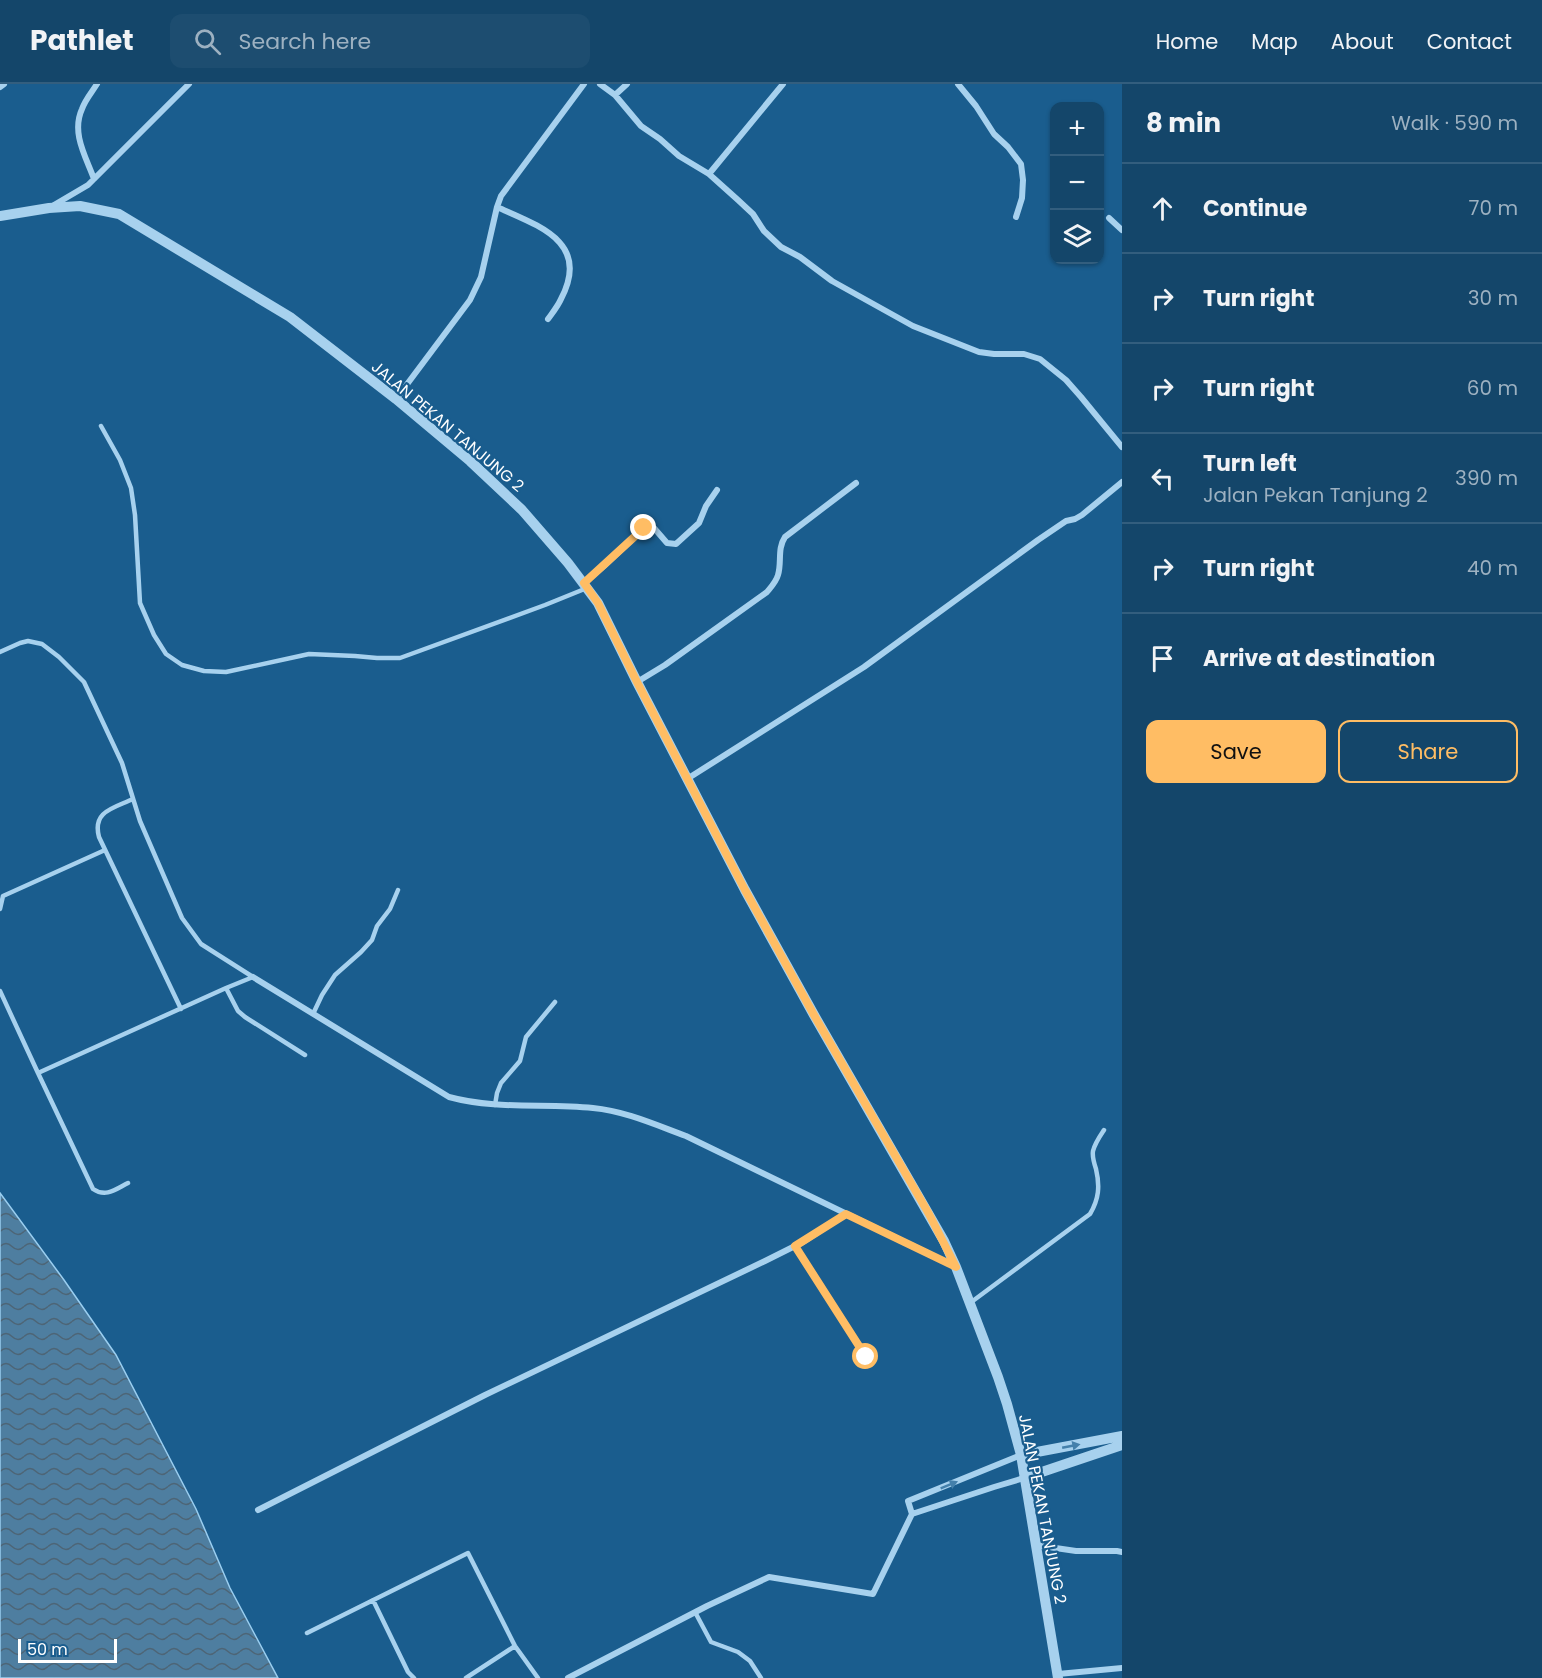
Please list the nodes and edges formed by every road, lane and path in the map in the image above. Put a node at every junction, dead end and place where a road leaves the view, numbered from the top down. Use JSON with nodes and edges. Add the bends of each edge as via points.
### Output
{"nodes":[{"id":1,"x":4,"y":84,"type":"edge"},
{"id":2,"x":97,"y":84,"type":"edge"},
{"id":3,"x":189,"y":84,"type":"edge"},
{"id":4,"x":584,"y":84,"type":"edge"},
{"id":5,"x":600,"y":84,"type":"edge"},
{"id":6,"x":627,"y":84,"type":"edge"},
{"id":7,"x":783,"y":84,"type":"edge"},
{"id":8,"x":958,"y":84,"type":"edge"},
{"id":9,"x":0,"y":87,"type":"edge"},
{"id":10,"x":615,"y":95,"type":"junction"},
{"id":11,"x":709,"y":174,"type":"junction"},
{"id":12,"x":94,"y":179,"type":"junction"},
{"id":13,"x":497,"y":207,"type":"junction"},
{"id":14,"x":49,"y":208,"type":"junction"},
{"id":15,"x":0,"y":216,"type":"edge"},
{"id":16,"x":1016,"y":217,"type":"dead end"},
{"id":17,"x":1109,"y":218,"type":"dead end"},
{"id":18,"x":1122,"y":230,"type":"edge"},
{"id":19,"x":548,"y":319,"type":"dead end"},
{"id":20,"x":396,"y":399,"type":"junction"},
{"id":21,"x":101,"y":426,"type":"dead end"},
{"id":22,"x":1122,"y":447,"type":"edge"},
{"id":23,"x":1122,"y":482,"type":"edge"},
{"id":24,"x":856,"y":483,"type":"dead end"},
{"id":25,"x":717,"y":490,"type":"dead end"},
{"id":26,"x":586,"y":585,"type":"junction"},
{"id":27,"x":0,"y":652,"type":"edge"},
{"id":28,"x":637,"y":682,"type":"junction"},
{"id":29,"x":687,"y":779,"type":"junction"},
{"id":30,"x":133,"y":800,"type":"junction"},
{"id":31,"x":105,"y":850,"type":"junction"},
{"id":32,"x":398,"y":891,"type":"dead end"},
{"id":33,"x":2,"y":894,"type":"edge"},
{"id":34,"x":0,"y":909,"type":"edge"},
{"id":35,"x":253,"y":977,"type":"junction"},
{"id":36,"x":226,"y":988,"type":"junction"},
{"id":37,"x":0,"y":991,"type":"edge"},
{"id":38,"x":555,"y":1002,"type":"dead end"},
{"id":39,"x":181,"y":1009,"type":"junction"},
{"id":40,"x":313,"y":1014,"type":"junction"},
{"id":41,"x":305,"y":1055,"type":"dead end"},
{"id":42,"x":38,"y":1073,"type":"junction"},
{"id":43,"x":495,"y":1105,"type":"junction"},
{"id":44,"x":1104,"y":1130,"type":"dead end"},
{"id":45,"x":128,"y":1183,"type":"dead end"},
{"id":46,"x":846,"y":1214,"type":"junction"},
{"id":47,"x":795,"y":1246,"type":"junction"},
{"id":48,"x":956,"y":1267,"type":"junction"},
{"id":49,"x":970,"y":1303,"type":"junction"},
{"id":50,"x":866,"y":1357,"type":"dead end"},
{"id":51,"x":1122,"y":1436,"type":"edge"},
{"id":52,"x":1122,"y":1445,"type":"edge"},
{"id":53,"x":1021,"y":1455,"type":"junction"},
{"id":54,"x":1024,"y":1478,"type":"junction"},
{"id":55,"x":258,"y":1510,"type":"dead end"},
{"id":56,"x":912,"y":1514,"type":"junction"},
{"id":57,"x":1035,"y":1545,"type":"junction"},
{"id":58,"x":1122,"y":1552,"type":"edge"},
{"id":59,"x":373,"y":1600,"type":"junction"},
{"id":60,"x":695,"y":1612,"type":"junction"},
{"id":61,"x":308,"y":1634,"type":"dead end"},
{"id":62,"x":514,"y":1646,"type":"junction"},
{"id":63,"x":1122,"y":1668,"type":"edge"},
{"id":64,"x":1058,"y":1676,"type":"edge"},
{"id":65,"x":414,"y":1678,"type":"edge"},
{"id":66,"x":466,"y":1678,"type":"edge"},
{"id":67,"x":538,"y":1678,"type":"edge"},
{"id":68,"x":568,"y":1678,"type":"edge"},
{"id":69,"x":761,"y":1678,"type":"edge"}],
"edges":[{"from":1,"to":9,"type":"street"},
{"from":2,"to":12,"type":"street","via":[[82,108],[77,132]]},
{"from":3,"to":12,"type":"street"},
{"from":4,"to":13,"type":"street","via":[[507,186]]},
{"from":5,"to":10,"type":"street"},
{"from":6,"to":10,"type":"street"},
{"from":7,"to":11,"type":"street"},
{"from":8,"to":16,"type":"street","via":[[1021,164],[1023,189]]},
{"from":10,"to":11,"type":"street","via":[[641,126]]},
{"from":11,"to":22,"type":"street","via":[[753,214],[781,247],[832,281],[951,342],[979,352],[1024,354],[1040,359],[1081,396]]},
{"from":12,"to":14,"type":"street"},
{"from":13,"to":19,"type":"street","via":[[541,228],[559,240],[568,253],[567,283]]},
{"from":13,"to":20,"type":"street","via":[[481,277],[470,300]]},
{"from":14,"to":15,"type":"street","name":"JALAN PEKAN TANJUNG 2"},
{"from":14,"to":20,"type":"street","name":"JALAN PEKAN TANJUNG 2","via":[[80,206],[119,214],[290,317]]},
{"from":17,"to":18,"type":"street"},
{"from":20,"to":26,"type":"street","name":"JALAN PEKAN TANJUNG 2","via":[[522,510]]},
{"from":21,"to":26,"type":"lane","via":[[131,488],[140,603],[166,654],[182,665],[226,672],[309,654],[400,658],[535,609]]},
{"from":23,"to":29,"type":"street","via":[[1082,515],[1038,540],[864,668]]},
{"from":24,"to":28,"type":"street","via":[[785,537],[780,544],[779,574],[767,592]]},
{"from":25,"to":26,"type":"street","via":[[699,523],[676,544],[668,543],[654,528],[644,528]]},
{"from":26,"to":28,"type":"street","name":"JALAN PEKAN TANJUNG 2"},
{"from":27,"to":30,"type":"lane","via":[[28,641],[42,644],[84,682],[122,763]]},
{"from":28,"to":29,"type":"street","name":"JALAN PEKAN TANJUNG 2"},
{"from":29,"to":48,"type":"street","name":"JALAN PEKAN TANJUNG 2"},
{"from":30,"to":31,"type":"lane","via":[[101,816],[97,830]]},
{"from":30,"to":35,"type":"lane","via":[[182,918],[201,944]]},
{"from":31,"to":33,"type":"lane"},
{"from":31,"to":39,"type":"lane"},
{"from":32,"to":40,"type":"lane","via":[[372,940],[335,975]]},
{"from":33,"to":34,"type":"lane"},
{"from":35,"to":36,"type":"lane"},
{"from":35,"to":40,"type":"street"},
{"from":36,"to":39,"type":"lane"},
{"from":36,"to":41,"type":"lane","via":[[245,1017]]},
{"from":37,"to":42,"type":"lane"},
{"from":38,"to":43,"type":"lane","via":[[526,1037],[520,1061],[501,1083]]},
{"from":39,"to":42,"type":"lane"},
{"from":40,"to":43,"type":"street","via":[[449,1097]]},
{"from":42,"to":45,"type":"lane","via":[[93,1189],[105,1194]]},
{"from":43,"to":46,"type":"street","via":[[592,1108],[634,1117],[686,1136]]},
{"from":44,"to":49,"type":"lane","via":[[1093,1150],[1099,1191],[1090,1214]]},
{"from":46,"to":47,"type":"street"},
{"from":46,"to":48,"type":"street"},
{"from":47,"to":50,"type":"street"},
{"from":47,"to":55,"type":"street","via":[[485,1395]]},
{"from":48,"to":49,"type":"street","name":"JALAN PEKAN TANJUNG 2"},
{"from":49,"to":53,"type":"street","name":"JALAN PEKAN TANJUNG 2"},
{"from":53,"to":51,"type":"street","one_way":true},
{"from":52,"to":54,"type":"street"},
{"from":53,"to":54,"type":"street","name":"JALAN PEKAN TANJUNG 2"},
{"from":56,"to":53,"type":"street","one_way":true,"via":[[908,1501]]},
{"from":54,"to":56,"type":"street"},
{"from":54,"to":57,"type":"street","name":"JALAN PEKAN TANJUNG 2"},
{"from":56,"to":60,"type":"street","via":[[873,1594],[769,1577]]},
{"from":57,"to":58,"type":"street"},
{"from":57,"to":64,"type":"street","name":"JALAN PEKAN TANJUNG 2"},
{"from":59,"to":61,"type":"lane"},
{"from":59,"to":62,"type":"lane","via":[[468,1553]]},
{"from":59,"to":65,"type":"lane"},
{"from":60,"to":68,"type":"street"},
{"from":60,"to":69,"type":"lane","via":[[711,1642],[750,1660]]},
{"from":62,"to":66,"type":"lane"},
{"from":62,"to":67,"type":"lane"},
{"from":63,"to":64,"type":"street"}]}
